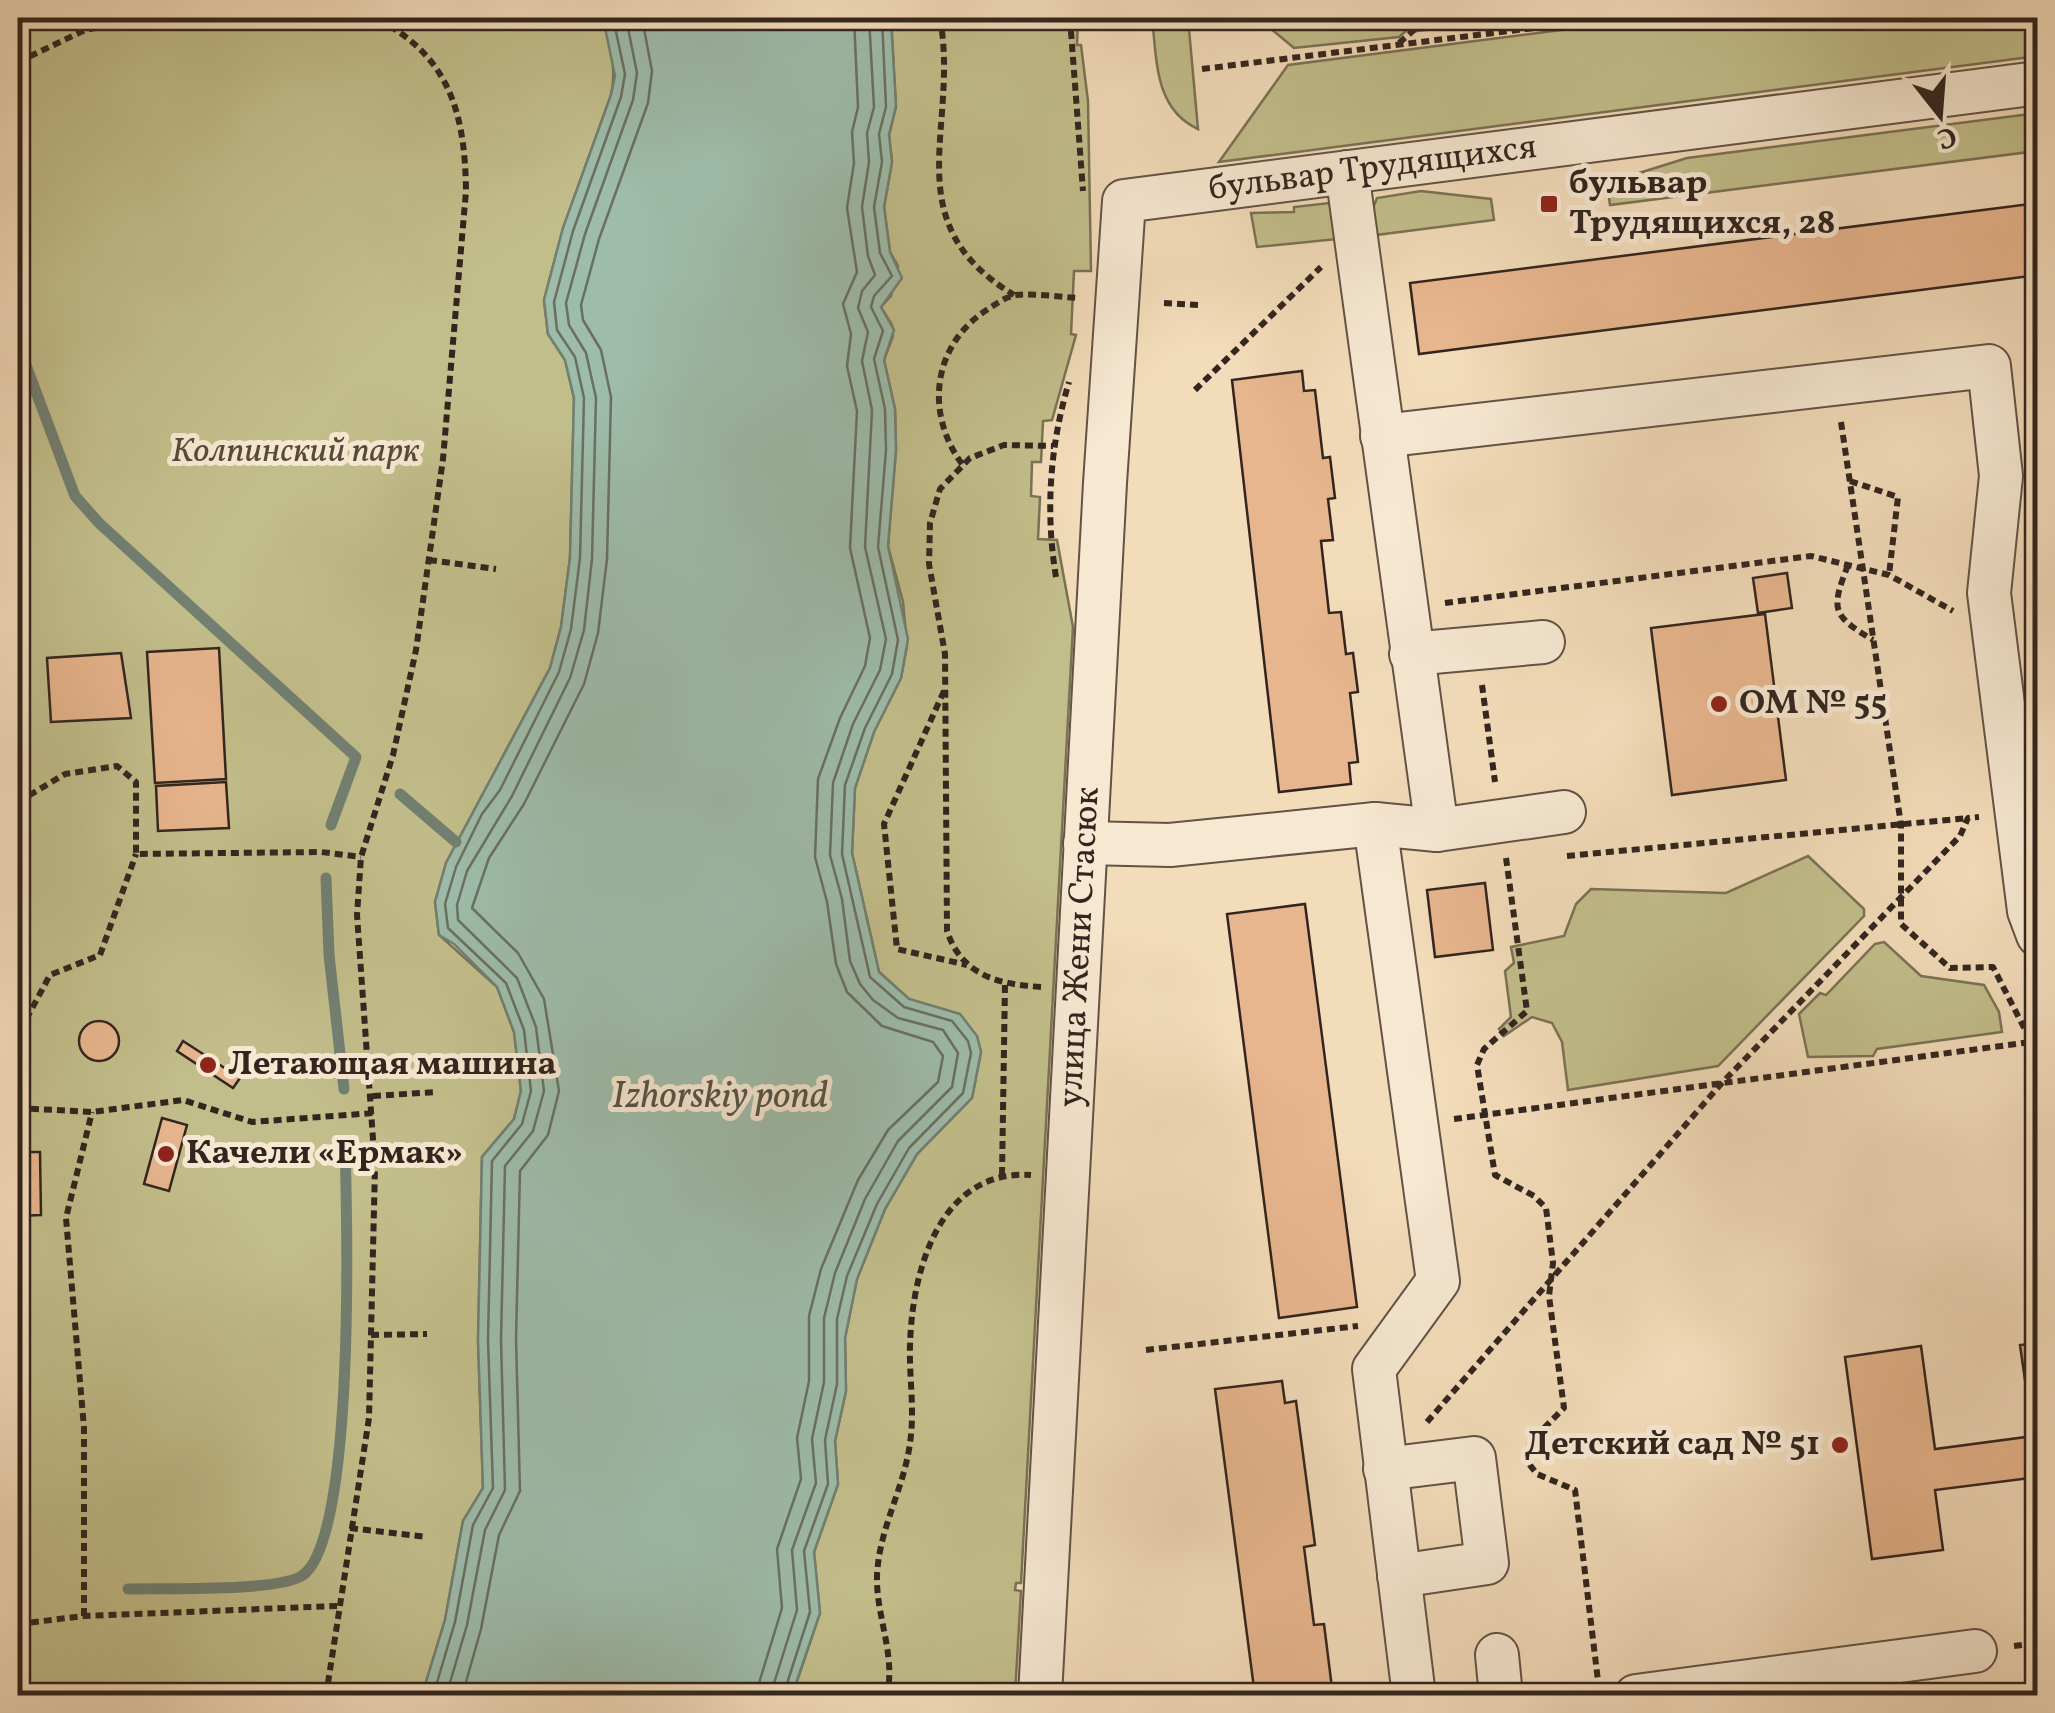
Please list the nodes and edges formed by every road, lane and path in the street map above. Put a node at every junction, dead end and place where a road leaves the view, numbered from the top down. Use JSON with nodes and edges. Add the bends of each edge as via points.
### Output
{"nodes":[{"id":1,"x":148,"y":18,"type":"edge"},
{"id":2,"x":375,"y":18,"type":"edge"},
{"id":3,"x":410,"y":18,"type":"edge"},
{"id":4,"x":940,"y":18,"type":"edge"},
{"id":5,"x":1070,"y":18,"type":"edge"},
{"id":6,"x":1428,"y":18,"type":"edge"},
{"id":7,"x":1615,"y":18,"type":"edge"},
{"id":8,"x":393,"y":24,"type":"edge"},
{"id":9,"x":1396,"y":45,"type":"junction"},
{"id":10,"x":18,"y":62,"type":"edge"},
{"id":11,"x":1202,"y":70,"type":"dead end"},
{"id":12,"x":2038,"y":82,"type":"edge"},
{"id":13,"x":1348,"y":172,"type":"junction"},
{"id":14,"x":1104,"y":198,"type":"junction"},
{"id":15,"x":1327,"y":262,"type":"dead end"},
{"id":16,"x":1014,"y":295,"type":"junction"},
{"id":17,"x":1072,"y":298,"type":"dead end"},
{"id":18,"x":1164,"y":304,"type":"dead end"},
{"id":19,"x":1199,"y":305,"type":"dead end"},
{"id":20,"x":1835,"y":383,"type":"junction"},
{"id":21,"x":1195,"y":390,"type":"dead end"},
{"id":22,"x":1382,"y":436,"type":"junction"},
{"id":23,"x":962,"y":464,"type":"junction"},
{"id":24,"x":1850,"y":481,"type":"junction"},
{"id":25,"x":1050,"y":540,"type":"dead end"},
{"id":26,"x":430,"y":560,"type":"junction"},
{"id":27,"x":1848,"y":565,"type":"junction"},
{"id":28,"x":496,"y":568,"type":"dead end"},
{"id":29,"x":1863,"y":568,"type":"junction"},
{"id":30,"x":1888,"y":575,"type":"junction"},
{"id":31,"x":1470,"y":600,"type":"junction"},
{"id":32,"x":1404,"y":608,"type":"junction"},
{"id":33,"x":1994,"y":634,"type":"junction"},
{"id":34,"x":1874,"y":640,"type":"junction"},
{"id":35,"x":1543,"y":642,"type":"dead end"},
{"id":36,"x":1476,"y":646,"type":"junction"},
{"id":37,"x":1411,"y":654,"type":"junction"},
{"id":38,"x":945,"y":688,"type":"junction"},
{"id":39,"x":18,"y":802,"type":"edge"},
{"id":40,"x":1564,"y":812,"type":"dead end"},
{"id":41,"x":2015,"y":814,"type":"junction"},
{"id":42,"x":1968,"y":818,"type":"junction"},
{"id":43,"x":1501,"y":821,"type":"junction"},
{"id":44,"x":1375,"y":824,"type":"junction"},
{"id":45,"x":1901,"y":824,"type":"junction"},
{"id":46,"x":1437,"y":830,"type":"junction"},
{"id":47,"x":1086,"y":843,"type":"junction"},
{"id":48,"x":136,"y":854,"type":"junction"},
{"id":49,"x":362,"y":856,"type":"junction"},
{"id":50,"x":1562,"y":856,"type":"dead end"},
{"id":51,"x":1900,"y":899,"type":"junction"},
{"id":52,"x":2038,"y":935,"type":"edge"},
{"id":53,"x":968,"y":966,"type":"junction"},
{"id":54,"x":1005,"y":984,"type":"junction"},
{"id":55,"x":1046,"y":987,"type":"dead end"},
{"id":56,"x":2035,"y":1041,"type":"edge"},
{"id":57,"x":2038,"y":1055,"type":"edge"},
{"id":58,"x":1721,"y":1084,"type":"junction"},
{"id":59,"x":437,"y":1092,"type":"dead end"},
{"id":60,"x":372,"y":1096,"type":"junction"},
{"id":61,"x":20,"y":1108,"type":"edge"},
{"id":62,"x":92,"y":1112,"type":"junction"},
{"id":63,"x":374,"y":1113,"type":"junction"},
{"id":64,"x":1484,"y":1115,"type":"junction"},
{"id":65,"x":1417,"y":1124,"type":"junction"},
{"id":66,"x":1035,"y":1175,"type":"dead end"},
{"id":67,"x":1002,"y":1176,"type":"junction"},
{"id":68,"x":1552,"y":1278,"type":"junction"},
{"id":69,"x":1407,"y":1320,"type":"junction"},
{"id":70,"x":427,"y":1334,"type":"dead end"},
{"id":71,"x":371,"y":1335,"type":"junction"},
{"id":72,"x":1146,"y":1350,"type":"dead end"},
{"id":73,"x":1385,"y":1469,"type":"junction"},
{"id":74,"x":350,"y":1528,"type":"junction"},
{"id":75,"x":427,"y":1537,"type":"dead end"},
{"id":76,"x":1399,"y":1576,"type":"junction"},
{"id":77,"x":337,"y":1606,"type":"junction"},
{"id":78,"x":84,"y":1616,"type":"junction"},
{"id":79,"x":18,"y":1624,"type":"edge"},
{"id":80,"x":1976,"y":1651,"type":"dead end"},
{"id":81,"x":326,"y":1696,"type":"edge"},
{"id":82,"x":888,"y":1696,"type":"edge"},
{"id":83,"x":1040,"y":1696,"type":"edge"},
{"id":84,"x":1414,"y":1696,"type":"edge"},
{"id":85,"x":1600,"y":1696,"type":"edge"},
{"id":86,"x":1636,"y":1696,"type":"edge"}],
"edges":[{"from":1,"to":10,"type":"path","via":[[85,30]]},
{"from":2,"to":8,"type":"path"},
{"from":3,"to":8,"type":"path"},
{"from":4,"to":16,"type":"path","via":[[939,154],[948,226],[970,264]]},
{"from":5,"to":14,"type":"path","via":[[1081,118]]},
{"from":6,"to":9,"type":"path"},
{"from":7,"to":9,"type":"path"},
{"from":8,"to":26,"type":"path","via":[[444,74],[466,160]]},
{"from":9,"to":11,"type":"path"},
{"from":12,"to":13,"type":"street","name":"бульвар Трудящихся"},
{"from":13,"to":14,"type":"street","name":"бульвар Трудящихся"},
{"from":13,"to":22,"type":"street"},
{"from":14,"to":47,"type":"street","name":"улица Жени Стасюк"},
{"from":15,"to":21,"type":"path"},
{"from":16,"to":17,"type":"path"},
{"from":16,"to":23,"type":"path","via":[[974,319],[944,358],[940,419]]},
{"from":18,"to":19,"type":"path"},
{"from":20,"to":22,"type":"street"},
{"from":20,"to":24,"type":"path"},
{"from":20,"to":33,"type":"street","via":[[1989,366],[2001,476],[1990,594]]},
{"from":22,"to":32,"type":"street"},
{"from":23,"to":25,"type":"path","via":[[1004,445],[1053,446]]},
{"from":23,"to":38,"type":"path","via":[[938,494],[928,541]]},
{"from":24,"to":29,"type":"path"},
{"from":24,"to":30,"type":"path","via":[[1898,497]]},
{"from":26,"to":28,"type":"path"},
{"from":26,"to":49,"type":"path","via":[[393,754]]},
{"from":27,"to":29,"type":"path"},
{"from":27,"to":31,"type":"path","via":[[1811,556]]},
{"from":27,"to":34,"type":"path","via":[[1835,598],[1838,614]]},
{"from":29,"to":30,"type":"path"},
{"from":29,"to":34,"type":"path"},
{"from":30,"to":33,"type":"path"},
{"from":31,"to":32,"type":"path"},
{"from":31,"to":36,"type":"path"},
{"from":32,"to":37,"type":"street"},
{"from":33,"to":41,"type":"street"},
{"from":34,"to":45,"type":"path"},
{"from":35,"to":36,"type":"street"},
{"from":36,"to":37,"type":"street"},
{"from":36,"to":43,"type":"path"},
{"from":37,"to":46,"type":"street"},
{"from":38,"to":53,"type":"path","via":[[944,918]]},
{"from":38,"to":53,"type":"path","via":[[884,824],[897,949]]},
{"from":39,"to":48,"type":"path","via":[[66,774],[118,766],[136,782]]},
{"from":40,"to":43,"type":"street"},
{"from":41,"to":42,"type":"path"},
{"from":41,"to":52,"type":"street"},
{"from":42,"to":45,"type":"path"},
{"from":42,"to":51,"type":"path","via":[[1960,836]]},
{"from":43,"to":46,"type":"street"},
{"from":43,"to":64,"type":"path","via":[[1527,1011],[1478,1056]]},
{"from":44,"to":46,"type":"street"},
{"from":44,"to":47,"type":"street","via":[[1170,844]]},
{"from":44,"to":65,"type":"street"},
{"from":45,"to":50,"type":"path"},
{"from":45,"to":51,"type":"path"},
{"from":47,"to":83,"type":"street","name":"улица Жени Стасюк"},
{"from":48,"to":49,"type":"path"},
{"from":48,"to":61,"type":"path","via":[[100,955],[50,975],[22,1026]]},
{"from":49,"to":60,"type":"path","via":[[357,915]]},
{"from":51,"to":56,"type":"path","via":[[1900,924],[1950,968],[1993,967]]},
{"from":51,"to":58,"type":"path"},
{"from":53,"to":54,"type":"path"},
{"from":54,"to":55,"type":"path"},
{"from":54,"to":67,"type":"path"},
{"from":56,"to":57,"type":"path"},
{"from":56,"to":58,"type":"path"},
{"from":58,"to":64,"type":"path"},
{"from":58,"to":68,"type":"path"},
{"from":59,"to":60,"type":"path"},
{"from":60,"to":63,"type":"path"},
{"from":61,"to":62,"type":"path"},
{"from":62,"to":63,"type":"path","via":[[183,1100],[252,1122]]},
{"from":62,"to":78,"type":"path","via":[[66,1218],[84,1428]]},
{"from":63,"to":71,"type":"path"},
{"from":64,"to":65,"type":"path"},
{"from":64,"to":68,"type":"path","via":[[1495,1174],[1546,1208]]},
{"from":65,"to":69,"type":"street","via":[[1438,1281]]},
{"from":66,"to":67,"type":"path"},
{"from":67,"to":82,"type":"path","via":[[978,1183],[954,1202],[916,1293],[910,1448],[882,1534],[877,1574],[891,1663]]},
{"from":68,"to":73,"type":"path"},
{"from":68,"to":85,"type":"path","via":[[1564,1408],[1530,1442],[1526,1460],[1537,1474],[1574,1490]]},
{"from":69,"to":72,"type":"path"},
{"from":69,"to":73,"type":"street","via":[[1374,1370]]},
{"from":70,"to":71,"type":"path"},
{"from":71,"to":74,"type":"path","via":[[367,1448]]},
{"from":73,"to":76,"type":"street"},
{"from":73,"to":76,"type":"street","via":[[1474,1458],[1487,1563]]},
{"from":74,"to":75,"type":"path"},
{"from":74,"to":77,"type":"path"},
{"from":76,"to":84,"type":"street"},
{"from":77,"to":78,"type":"path"},
{"from":77,"to":81,"type":"path"},
{"from":78,"to":79,"type":"path"},
{"from":80,"to":86,"type":"street"}]}
